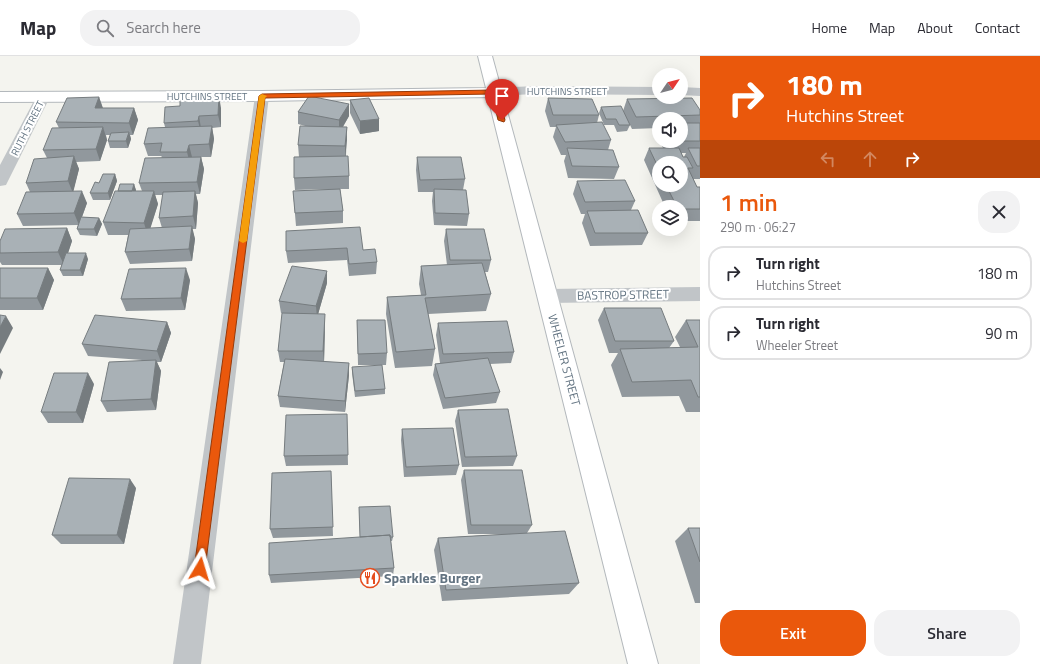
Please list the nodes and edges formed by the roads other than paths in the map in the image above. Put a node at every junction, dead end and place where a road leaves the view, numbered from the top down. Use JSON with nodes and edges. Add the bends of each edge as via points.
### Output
{"nodes":[{"id":1,"x":485,"y":56,"type":"edge"},
{"id":2,"x":652,"y":91,"type":"edge"},
{"id":3,"x":688,"y":91,"type":"edge"},
{"id":4,"x":494,"y":92,"type":"junction"},
{"id":5,"x":700,"y":92,"type":"edge"},
{"id":6,"x":262,"y":96,"type":"junction"},
{"id":7,"x":0,"y":97,"type":"edge"},
{"id":8,"x":43,"y":97,"type":"junction"},
{"id":9,"x":0,"y":181,"type":"edge"},
{"id":10,"x":700,"y":294,"type":"edge"},
{"id":11,"x":547,"y":296,"type":"junction"},
{"id":12,"x":187,"y":664,"type":"edge"},
{"id":13,"x":643,"y":664,"type":"edge"}],
"edges":[{"from":1,"to":4,"type":"street","name":"WHEELER STREET"},
{"from":2,"to":4,"type":"street","name":"HUTCHINS STREET"},
{"from":3,"to":5,"type":"street"},
{"from":4,"to":6,"type":"street","name":"HUTCHINS STREET"},
{"from":4,"to":11,"type":"street","name":"WHEELER STREET"},
{"from":6,"to":8,"type":"street","name":"HUTCHINS STREET"},
{"from":6,"to":12,"type":"street"},
{"from":7,"to":8,"type":"street","name":"HUTCHINS STREET"},
{"from":8,"to":9,"type":"street","name":"RUTH STREET"},
{"from":10,"to":11,"type":"street","name":"BASTROP STREET"},
{"from":11,"to":13,"type":"street","name":"WHEELER STREET"}]}
